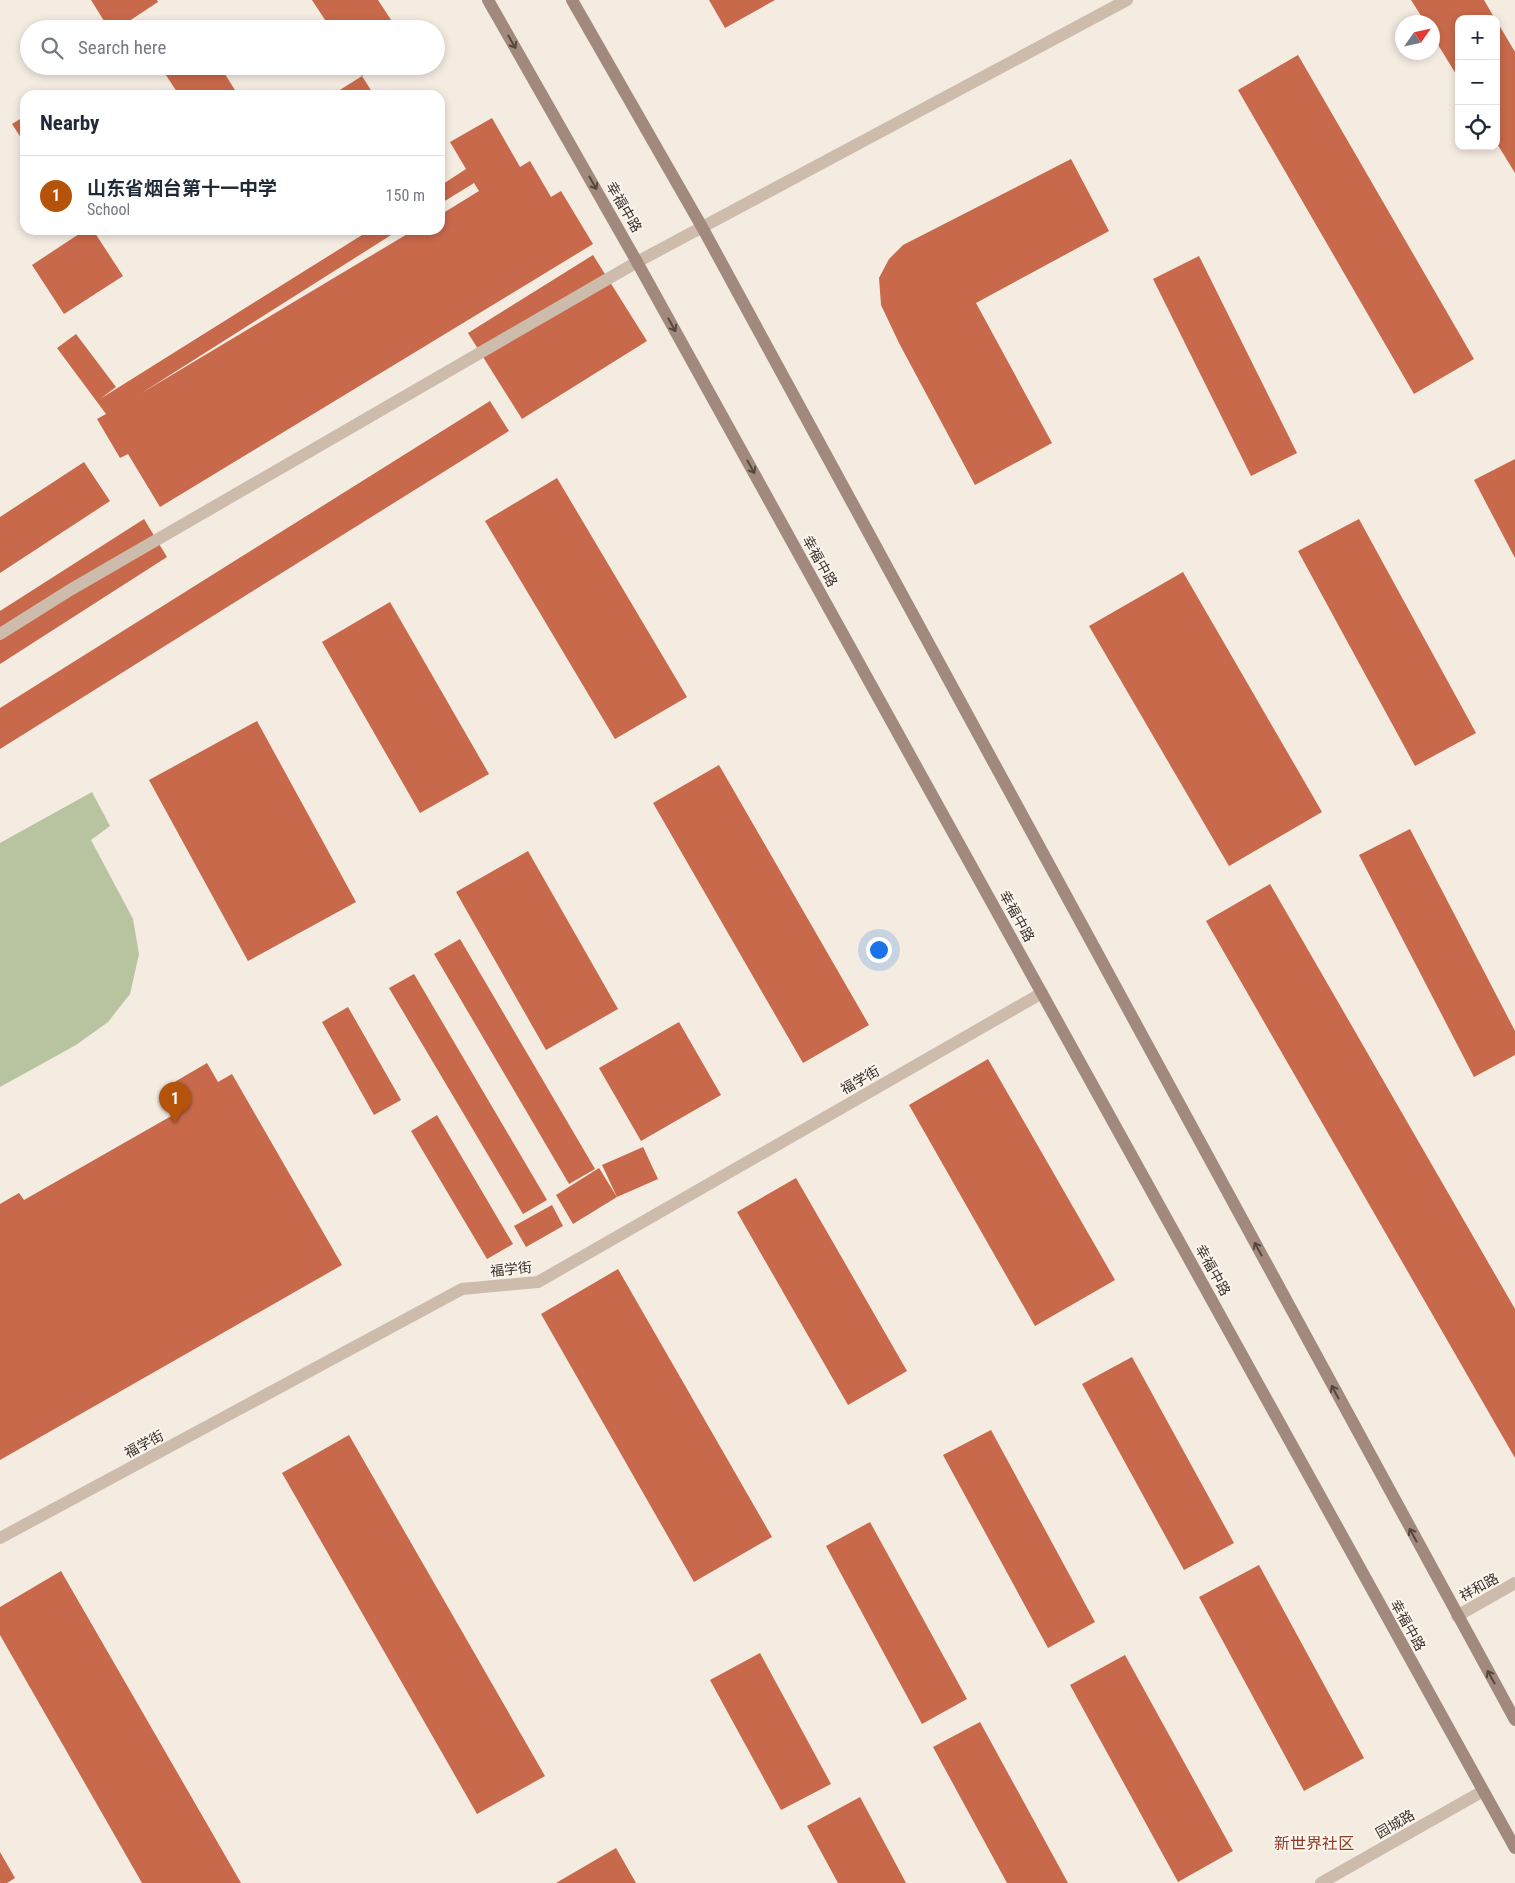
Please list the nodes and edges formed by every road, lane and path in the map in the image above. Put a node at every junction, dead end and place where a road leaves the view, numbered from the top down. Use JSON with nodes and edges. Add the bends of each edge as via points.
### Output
{"nodes":[{"id":1,"x":488,"y":0,"type":"edge"},
{"id":2,"x":572,"y":0,"type":"edge"},
{"id":3,"x":1127,"y":0,"type":"edge"},
{"id":4,"x":702,"y":227,"type":"junction"},
{"id":5,"x":638,"y":262,"type":"junction"},
{"id":6,"x":0,"y":634,"type":"edge"},
{"id":7,"x":1042,"y":993,"type":"junction"},
{"id":8,"x":0,"y":1538,"type":"edge"},
{"id":9,"x":1515,"y":1583,"type":"edge"},
{"id":10,"x":1457,"y":1616,"type":"junction"},
{"id":11,"x":1515,"y":1720,"type":"edge"},
{"id":12,"x":1483,"y":1791,"type":"junction"},
{"id":13,"x":1515,"y":1848,"type":"edge"},
{"id":14,"x":1321,"y":1883,"type":"edge"}],
"edges":[{"from":1,"to":5,"type":"main road","name":"幸福中路","one_way":true},
{"from":2,"to":4,"type":"main road"},
{"from":3,"to":4,"type":"street"},
{"from":4,"to":5,"type":"street"},
{"from":10,"to":4,"type":"main road","one_way":true},
{"from":5,"to":6,"type":"street","via":[[70,590]]},
{"from":5,"to":7,"type":"main road","name":"幸福中路","one_way":true},
{"from":7,"to":8,"type":"street","name":"福学街","via":[[538,1282],[462,1289]]},
{"from":7,"to":12,"type":"main road","name":"幸福中路"},
{"from":9,"to":10,"type":"street","name":"祥和路"},
{"from":11,"to":10,"type":"main road","one_way":true},
{"from":12,"to":13,"type":"main road","name":"幸福中路"},
{"from":12,"to":14,"type":"street","name":"园城路"}]}
